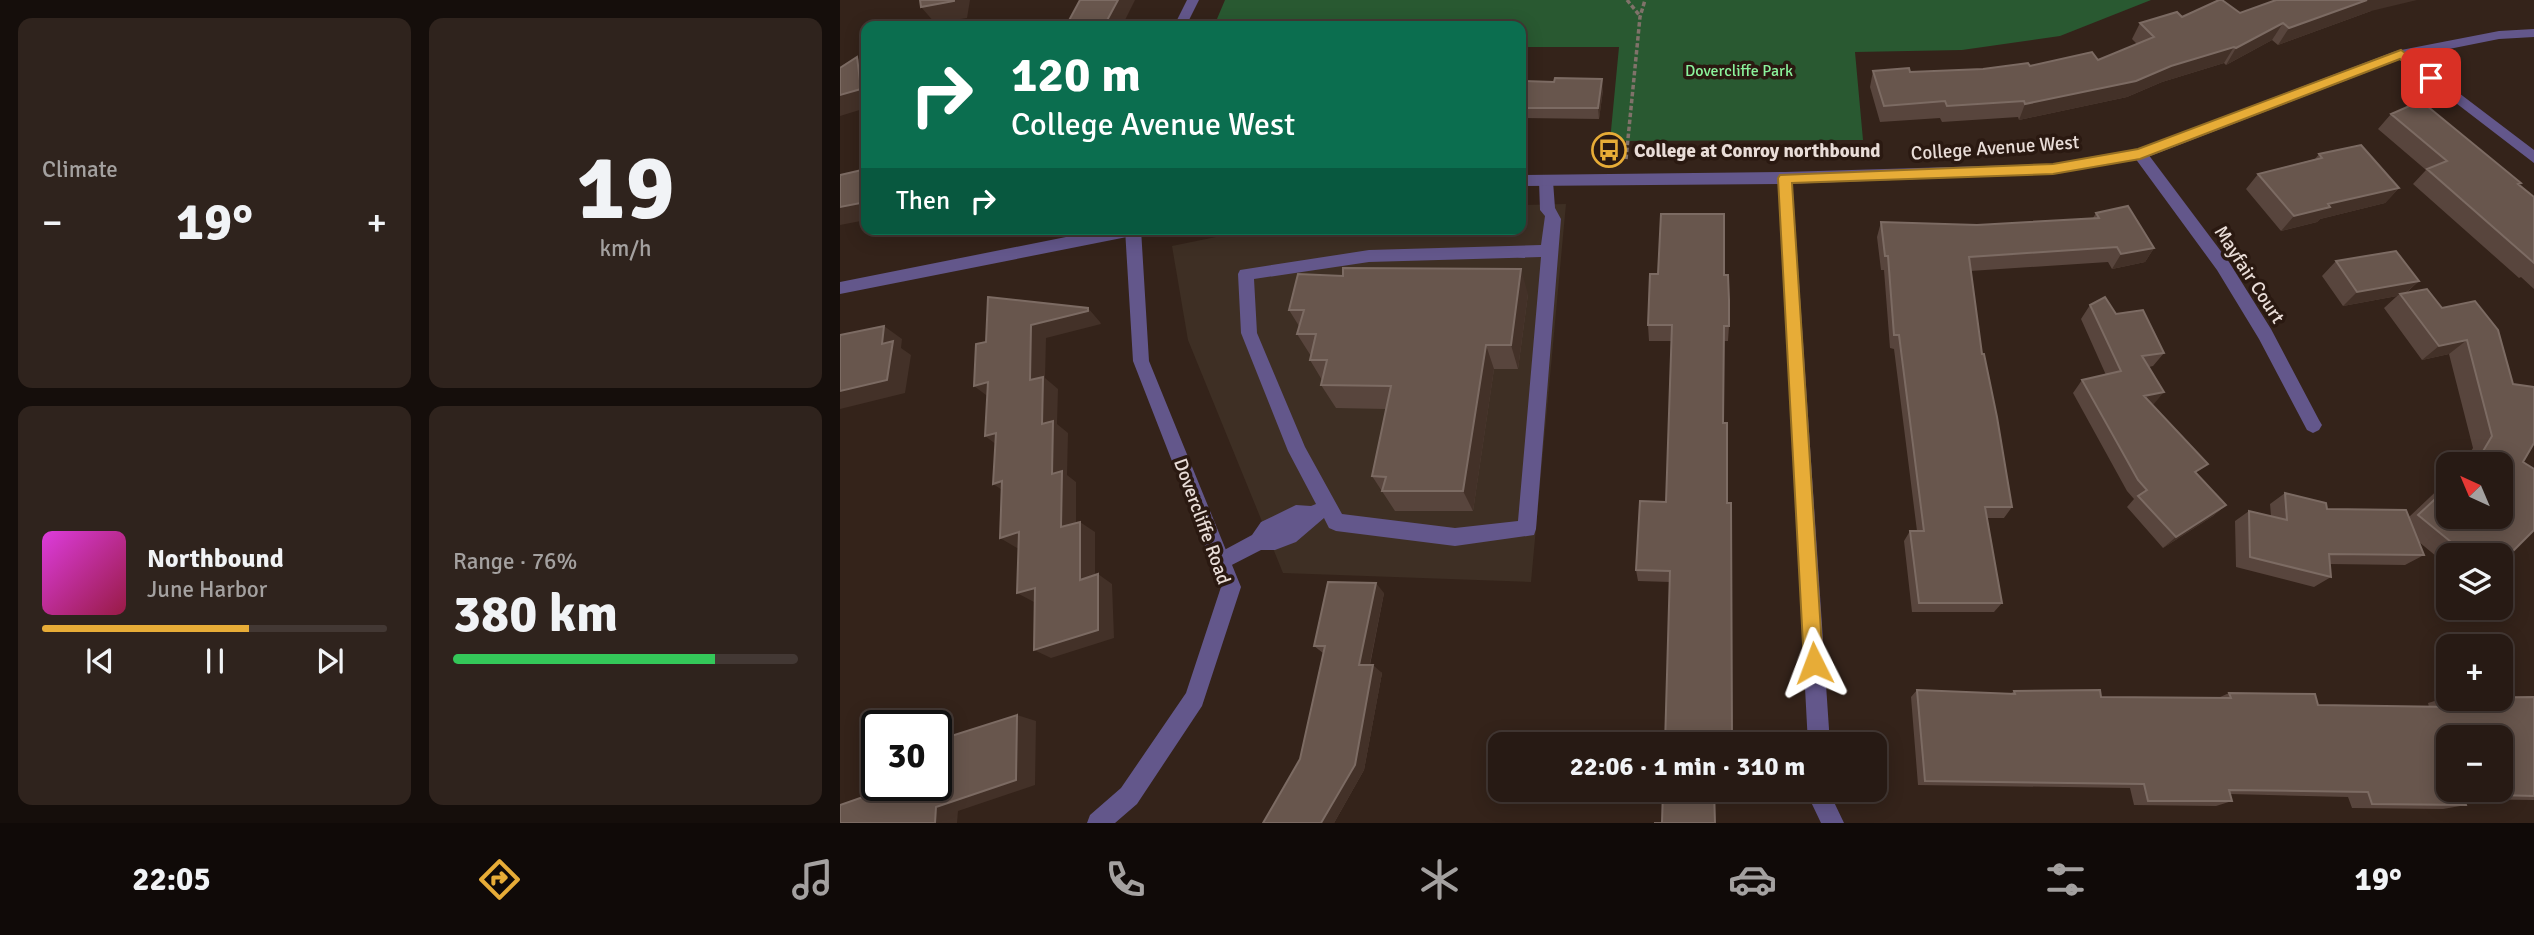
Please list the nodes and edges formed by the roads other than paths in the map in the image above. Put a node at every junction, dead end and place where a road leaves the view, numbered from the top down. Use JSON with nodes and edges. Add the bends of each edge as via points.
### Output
{"nodes":[{"id":1,"x":1193,"y":0,"type":"edge"},
{"id":2,"x":1182,"y":21,"type":"edge"},
{"id":3,"x":2534,"y":33,"type":"edge"},
{"id":4,"x":2401,"y":54,"type":"junction"},
{"id":5,"x":2140,"y":154,"type":"junction"},
{"id":6,"x":2534,"y":158,"type":"edge"},
{"id":7,"x":1785,"y":178,"type":"junction"},
{"id":8,"x":1526,"y":181,"type":"edge"},
{"id":9,"x":1546,"y":181,"type":"junction"},
{"id":10,"x":1109,"y":235,"type":"edge"},
{"id":11,"x":1134,"y":235,"type":"edge"},
{"id":12,"x":1549,"y":251,"type":"junction"},
{"id":13,"x":840,"y":288,"type":"edge"},
{"id":14,"x":2313,"y":425,"type":"dead end"},
{"id":15,"x":1320,"y":511,"type":"junction"},
{"id":16,"x":1222,"y":561,"type":"junction"},
{"id":17,"x":1818,"y":732,"type":"edge"},
{"id":18,"x":1822,"y":802,"type":"edge"},
{"id":19,"x":1098,"y":823,"type":"edge"},
{"id":20,"x":1833,"y":823,"type":"edge"}],
"edges":[{"from":1,"to":2,"type":"street"},
{"from":3,"to":4,"type":"street","name":"College Avenue West"},
{"from":4,"to":5,"type":"street","name":"College Avenue West"},
{"from":4,"to":6,"type":"street"},
{"from":5,"to":7,"type":"street","name":"College Avenue West","via":[[2053,169]]},
{"from":5,"to":14,"type":"street","name":"Mayfair Court","via":[[2223,266]]},
{"from":7,"to":9,"type":"street","name":"College Avenue West"},
{"from":7,"to":17,"type":"street"},
{"from":8,"to":9,"type":"street","name":"College Avenue West"},
{"from":9,"to":12,"type":"street","via":[[1548,210],[1543,225],[1549,230]]},
{"from":10,"to":13,"type":"street"},
{"from":11,"to":16,"type":"street","name":"Dovercliffe Road","via":[[1141,361]]},
{"from":12,"to":15,"type":"street","via":[[1527,529],[1455,537],[1336,522]]},
{"from":12,"to":15,"type":"street","via":[[1368,256],[1246,274],[1250,333]]},
{"from":15,"to":16,"type":"street","via":[[1305,528],[1273,544],[1259,541]]},
{"from":16,"to":19,"type":"street","name":"Dovercliffe Road","via":[[1231,587],[1195,699],[1129,796]]},
{"from":18,"to":20,"type":"street"}]}
